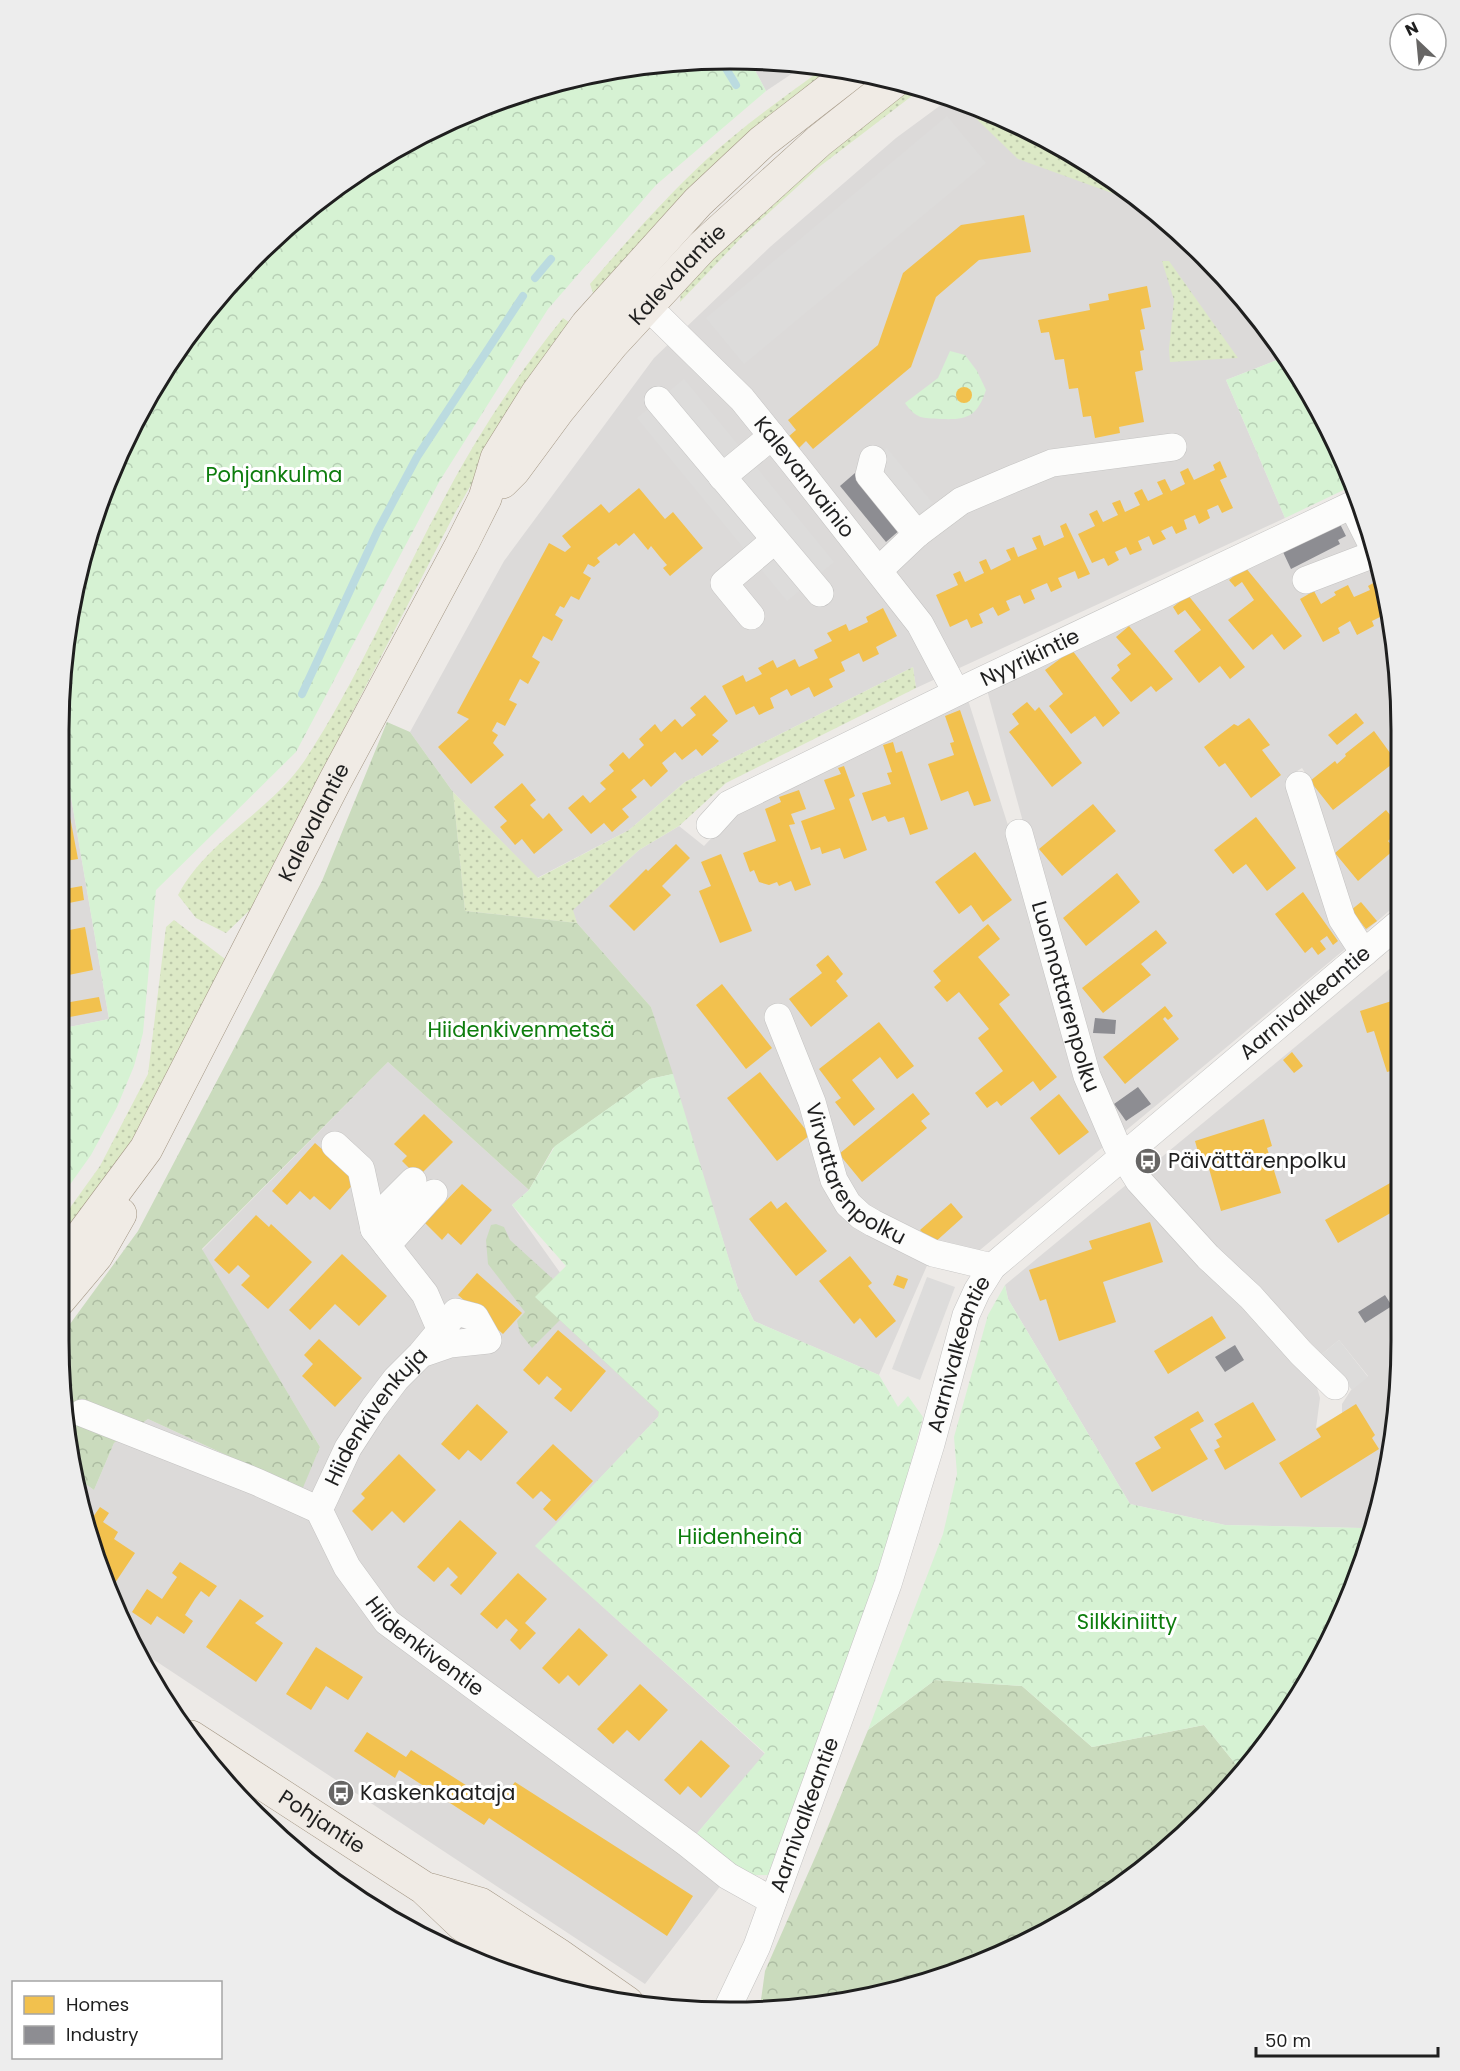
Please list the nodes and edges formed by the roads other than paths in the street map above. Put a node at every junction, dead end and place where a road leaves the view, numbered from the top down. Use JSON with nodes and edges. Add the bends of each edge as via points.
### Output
{"nodes":[{"id":1,"x":843,"y":79,"type":"edge"},
{"id":2,"x":886,"y":88,"type":"edge"},
{"id":3,"x":624,"y":283,"type":"junction"},
{"id":4,"x":648,"y":305,"type":"junction"},
{"id":5,"x":658,"y":400,"type":"dead end"},
{"id":6,"x":772,"y":436,"type":"junction"},
{"id":7,"x":1173,"y":447,"type":"dead end"},
{"id":8,"x":873,"y":459,"type":"dead end"},
{"id":9,"x":722,"y":477,"type":"junction"},
{"id":10,"x":485,"y":498,"type":"junction"},
{"id":11,"x":1351,"y":505,"type":"edge"},
{"id":12,"x":917,"y":534,"type":"junction"},
{"id":13,"x":775,"y":540,"type":"junction"},
{"id":14,"x":1367,"y":556,"type":"edge"},
{"id":15,"x":879,"y":570,"type":"junction"},
{"id":16,"x":1306,"y":580,"type":"dead end"},
{"id":17,"x":820,"y":593,"type":"dead end"},
{"id":18,"x":751,"y":616,"type":"dead end"},
{"id":19,"x":956,"y":692,"type":"junction"},
{"id":20,"x":1299,"y":785,"type":"dead end"},
{"id":21,"x":710,"y":825,"type":"dead end"},
{"id":22,"x":1019,"y":832,"type":"dead end"},
{"id":23,"x":1391,"y":930,"type":"edge"},
{"id":24,"x":1364,"y":953,"type":"junction"},
{"id":25,"x":778,"y":1017,"type":"dead end"},
{"id":26,"x":334,"y":1145,"type":"dead end"},
{"id":27,"x":146,"y":1149,"type":"junction"},
{"id":28,"x":1124,"y":1156,"type":"junction"},
{"id":29,"x":424,"y":1187,"type":"dead end"},
{"id":30,"x":380,"y":1237,"type":"junction"},
{"id":31,"x":69,"y":1250,"type":"edge"},
{"id":32,"x":993,"y":1267,"type":"junction"},
{"id":33,"x":69,"y":1287,"type":"edge"},
{"id":34,"x":441,"y":1331,"type":"junction"},
{"id":35,"x":421,"y":1354,"type":"junction"},
{"id":36,"x":1335,"y":1386,"type":"dead end"},
{"id":37,"x":82,"y":1413,"type":"dead end"},
{"id":38,"x":319,"y":1510,"type":"junction"},
{"id":39,"x":212,"y":1751,"type":"edge"},
{"id":40,"x":424,"y":1888,"type":"junction"},
{"id":41,"x":772,"y":1901,"type":"junction"},
{"id":42,"x":757,"y":1946,"type":"junction"},
{"id":43,"x":536,"y":1972,"type":"edge"},
{"id":44,"x":610,"y":1991,"type":"edge"},
{"id":45,"x":730,"y":2002,"type":"edge"},
{"id":46,"x":746,"y":2002,"type":"edge"}],
"edges":[{"from":1,"to":3,"type":"main road","name":"Kalevalantie","via":[[762,142],[698,202]]},
{"from":2,"to":4,"type":"main road","name":"Kalevalantie","via":[[819,141],[702,247]]},
{"from":3,"to":4,"type":"street","name":"Kalevanvainio"},
{"from":3,"to":10,"type":"main road","name":"Kalevalantie","via":[[587,325],[537,394],[497,458]]},
{"from":4,"to":6,"type":"street","name":"Kalevanvainio","via":[[716,372]]},
{"from":4,"to":10,"type":"main road","name":"Kalevalantie","via":[[559,409],[514,470]]},
{"from":5,"to":9,"type":"street"},
{"from":6,"to":9,"type":"street"},
{"from":6,"to":15,"type":"street","name":"Kalevanvainio"},
{"from":7,"to":12,"type":"street","via":[[1052,464],[961,501]]},
{"from":8,"to":12,"type":"street","via":[[869,476]]},
{"from":9,"to":13,"type":"street"},
{"from":10,"to":27,"type":"main road","name":"Kalevalantie"},
{"from":11,"to":19,"type":"street","name":"Nyyrikintie"},
{"from":12,"to":15,"type":"street"},
{"from":13,"to":17,"type":"street"},
{"from":13,"to":18,"type":"street","via":[[724,583]]},
{"from":14,"to":16,"type":"street"},
{"from":15,"to":19,"type":"street","name":"Kalevanvainio","via":[[920,624]]},
{"from":19,"to":21,"type":"street","name":"Nyyrikintie","via":[[729,804]]},
{"from":20,"to":24,"type":"street","via":[[1342,919]]},
{"from":22,"to":28,"type":"street","name":"Luonnottarenpolku","via":[[1087,1076]]},
{"from":23,"to":24,"type":"street","name":"Aarnivalkeantie"},
{"from":24,"to":28,"type":"street","name":"Aarnivalkeantie"},
{"from":25,"to":32,"type":"street","name":"Virvattarenpolku","via":[[812,1102],[834,1180],[848,1204],[873,1223],[933,1253]]},
{"from":26,"to":30,"type":"street","via":[[361,1169]]},
{"from":27,"to":31,"type":"main road","name":"Kalevalantie"},
{"from":27,"to":33,"type":"main road","name":"Kalevalantie","via":[[135,1188],[96,1256]]},
{"from":28,"to":32,"type":"street","name":"Aarnivalkeantie"},
{"from":28,"to":36,"type":"street","via":[[1134,1174],[1208,1257]]},
{"from":29,"to":30,"type":"street","via":[[388,1206]]},
{"from":30,"to":34,"type":"street","via":[[425,1294]]},
{"from":32,"to":41,"type":"street","name":"Aarnivalkeantie","via":[[966,1315],[932,1444],[888,1584]]},
{"from":34,"to":35,"type":"street","name":"Hiidenkivenkuja"},
{"from":34,"to":35,"type":"street","name":"Hiidenkivenkuja","via":[[456,1312],[475,1317],[488,1340],[450,1344]]},
{"from":35,"to":38,"type":"street","name":"Hiidenkivenkuja","via":[[396,1379],[361,1428]]},
{"from":37,"to":38,"type":"street"},
{"from":38,"to":41,"type":"street","name":"Hiidenkiventie","via":[[347,1567],[387,1622],[728,1876]]},
{"from":39,"to":40,"type":"main road","name":"Pohjantie"},
{"from":40,"to":43,"type":"main road","name":"Pohjantie","via":[[463,1925]]},
{"from":40,"to":44,"type":"main road","name":"Pohjantie","via":[[480,1904]]},
{"from":41,"to":42,"type":"street","name":"Aarnivalkeantie"},
{"from":42,"to":45,"type":"street","name":"Aarnivalkeantie"},
{"from":42,"to":46,"type":"street","name":"Aarnivalkeantie"}]}
